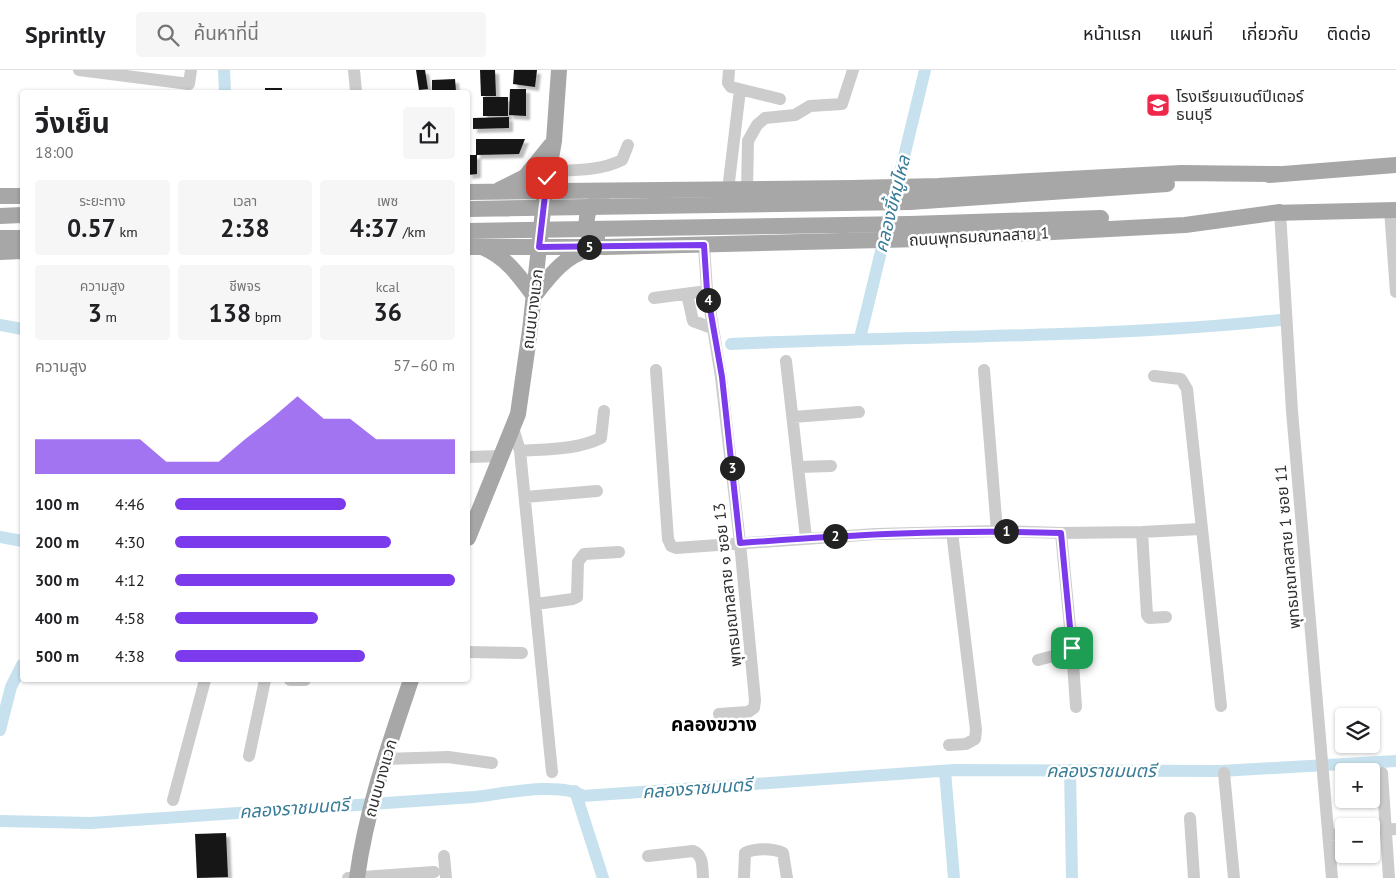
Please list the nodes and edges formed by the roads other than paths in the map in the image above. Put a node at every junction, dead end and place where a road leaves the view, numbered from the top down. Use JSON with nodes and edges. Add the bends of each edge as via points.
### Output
{"nodes":[{"id":1,"x":79,"y":70,"type":"edge"},
{"id":2,"x":191,"y":70,"type":"edge"},
{"id":3,"x":354,"y":70,"type":"edge"},
{"id":4,"x":560,"y":70,"type":"edge"},
{"id":5,"x":730,"y":70,"type":"edge"},
{"id":6,"x":853,"y":70,"type":"edge"},
{"id":7,"x":106,"y":72,"type":"edge"},
{"id":8,"x":356,"y":90,"type":"edge"},
{"id":9,"x":740,"y":90,"type":"junction"},
{"id":10,"x":780,"y":99,"type":"dead end"},
{"id":11,"x":554,"y":141,"type":"junction"},
{"id":12,"x":628,"y":146,"type":"dead end"},
{"id":13,"x":1396,"y":165,"type":"edge"},
{"id":14,"x":548,"y":171,"type":"junction"},
{"id":15,"x":1279,"y":174,"type":"junction"},
{"id":16,"x":728,"y":190,"type":"junction"},
{"id":17,"x":747,"y":190,"type":"junction"},
{"id":18,"x":650,"y":191,"type":"junction"},
{"id":19,"x":470,"y":192,"type":"edge"},
{"id":20,"x":494,"y":192,"type":"junction"},
{"id":21,"x":545,"y":192,"type":"junction"},
{"id":22,"x":0,"y":196,"type":"edge"},
{"id":23,"x":20,"y":196,"type":"edge"},
{"id":24,"x":470,"y":200,"type":"edge"},
{"id":25,"x":470,"y":209,"type":"edge"},
{"id":26,"x":1393,"y":210,"type":"edge"},
{"id":27,"x":1280,"y":212,"type":"junction"},
{"id":28,"x":0,"y":216,"type":"edge"},
{"id":29,"x":20,"y":216,"type":"edge"},
{"id":30,"x":470,"y":231,"type":"edge"},
{"id":31,"x":0,"y":238,"type":"edge"},
{"id":32,"x":20,"y":238,"type":"edge"},
{"id":33,"x":470,"y":238,"type":"edge"},
{"id":34,"x":704,"y":245,"type":"junction"},
{"id":35,"x":644,"y":246,"type":"junction"},
{"id":36,"x":475,"y":247,"type":"edge"},
{"id":37,"x":539,"y":247,"type":"junction"},
{"id":38,"x":604,"y":247,"type":"junction"},
{"id":39,"x":20,"y":251,"type":"edge"},
{"id":40,"x":0,"y":252,"type":"edge"},
{"id":41,"x":707,"y":291,"type":"junction"},
{"id":42,"x":1396,"y":292,"type":"edge"},
{"id":43,"x":687,"y":294,"type":"junction"},
{"id":44,"x":534,"y":296,"type":"junction"},
{"id":45,"x":654,"y":298,"type":"dead end"},
{"id":46,"x":712,"y":328,"type":"junction"},
{"id":47,"x":786,"y":361,"type":"dead end"},
{"id":48,"x":656,"y":370,"type":"dead end"},
{"id":49,"x":984,"y":370,"type":"dead end"},
{"id":50,"x":1154,"y":376,"type":"dead end"},
{"id":51,"x":604,"y":412,"type":"dead end"},
{"id":52,"x":859,"y":412,"type":"dead end"},
{"id":53,"x":793,"y":417,"type":"junction"},
{"id":54,"x":513,"y":428,"type":"junction"},
{"id":55,"x":520,"y":452,"type":"junction"},
{"id":56,"x":502,"y":456,"type":"junction"},
{"id":57,"x":470,"y":457,"type":"edge"},
{"id":58,"x":831,"y":466,"type":"dead end"},
{"id":59,"x":800,"y":467,"type":"junction"},
{"id":60,"x":598,"y":491,"type":"dead end"},
{"id":61,"x":525,"y":497,"type":"junction"},
{"id":62,"x":1200,"y":529,"type":"junction"},
{"id":63,"x":998,"y":531,"type":"junction"},
{"id":64,"x":952,"y":532,"type":"junction"},
{"id":65,"x":1142,"y":532,"type":"junction"},
{"id":66,"x":470,"y":533,"type":"edge"},
{"id":67,"x":1061,"y":533,"type":"junction"},
{"id":68,"x":806,"y":538,"type":"junction"},
{"id":69,"x":740,"y":543,"type":"junction"},
{"id":70,"x":619,"y":552,"type":"dead end"},
{"id":71,"x":536,"y":604,"type":"junction"},
{"id":72,"x":1166,"y":617,"type":"dead end"},
{"id":73,"x":1072,"y":648,"type":"junction"},
{"id":74,"x":470,"y":652,"type":"edge"},
{"id":75,"x":522,"y":653,"type":"dead end"},
{"id":76,"x":1038,"y":660,"type":"dead end"},
{"id":77,"x":204,"y":682,"type":"edge"},
{"id":78,"x":265,"y":682,"type":"edge"},
{"id":79,"x":410,"y":682,"type":"edge"},
{"id":80,"x":1221,"y":706,"type":"dead end"},
{"id":81,"x":1076,"y":707,"type":"dead end"},
{"id":82,"x":719,"y":714,"type":"dead end"},
{"id":83,"x":949,"y":745,"type":"dead end"},
{"id":84,"x":249,"y":756,"type":"dead end"},
{"id":85,"x":492,"y":763,"type":"dead end"},
{"id":86,"x":382,"y":766,"type":"junction"},
{"id":87,"x":552,"y":772,"type":"dead end"},
{"id":88,"x":1224,"y":773,"type":"dead end"},
{"id":89,"x":1382,"y":773,"type":"dead end"},
{"id":90,"x":173,"y":800,"type":"dead end"},
{"id":91,"x":1190,"y":818,"type":"dead end"},
{"id":92,"x":1391,"y":830,"type":"edge"},
{"id":93,"x":1329,"y":835,"type":"junction"},
{"id":94,"x":1335,"y":835,"type":"edge"},
{"id":95,"x":444,"y":856,"type":"dead end"},
{"id":96,"x":648,"y":856,"type":"dead end"},
{"id":97,"x":440,"y":875,"type":"edge"},
{"id":98,"x":348,"y":878,"type":"edge"},
{"id":99,"x":357,"y":878,"type":"edge"},
{"id":100,"x":703,"y":878,"type":"edge"},
{"id":101,"x":744,"y":878,"type":"edge"},
{"id":102,"x":787,"y":878,"type":"edge"},
{"id":103,"x":1194,"y":878,"type":"edge"},
{"id":104,"x":1234,"y":878,"type":"edge"},
{"id":105,"x":1332,"y":878,"type":"edge"},
{"id":106,"x":1389,"y":878,"type":"edge"}],
"edges":[{"from":1,"to":7,"type":"street"},
{"from":2,"to":7,"type":"street","via":[[189,84]]},
{"from":3,"to":8,"type":"street"},
{"from":4,"to":11,"type":"main road","name":"ถนนบางแวก"},
{"from":5,"to":9,"type":"street","via":[[728,83]]},
{"from":6,"to":17,"type":"street","via":[[842,104],[810,106],[795,115],[765,118],[757,125],[748,141]]},
{"from":9,"to":10,"type":"street"},
{"from":9,"to":16,"type":"street"},
{"from":11,"to":14,"type":"main road","name":"ถนนบางแวก"},
{"from":11,"to":20,"type":"main road","via":[[525,177]]},
{"from":12,"to":14,"type":"street","via":[[622,160],[615,164]]},
{"from":13,"to":15,"type":"main road"},
{"from":14,"to":21,"type":"main road","name":"ถนนบางแวก"},
{"from":15,"to":17,"type":"main road","via":[[1181,172],[938,186]]},
{"from":15,"to":25,"type":"main road","bridge":true,"via":[[910,202]]},
{"from":16,"to":17,"type":"main road"},
{"from":16,"to":18,"type":"main road"},
{"from":18,"to":21,"type":"main road"},
{"from":18,"to":35,"type":"main road","via":[[597,202],[585,220],[588,233],[597,238]]},
{"from":19,"to":20,"type":"main road"},
{"from":20,"to":21,"type":"main road"},
{"from":21,"to":37,"type":"main road","name":"ถนนบางแวก"},
{"from":22,"to":23,"type":"main road"},
{"from":24,"to":33,"type":"main road","via":[[492,214],[491,224],[478,236]]},
{"from":26,"to":27,"type":"main road","name":"ถนนพุทธมณฑลสาย 1"},
{"from":26,"to":42,"type":"street"},
{"from":27,"to":30,"type":"main road","name":"ถนนพุทธมณฑลสาย 1","bridge":true,"via":[[910,224]]},
{"from":27,"to":34,"type":"main road","name":"ถนนพุทธมณฑลสาย 1","via":[[1185,225],[921,239]]},
{"from":27,"to":93,"type":"street","name":"พุทธมณฑลสาย 1 ซอย 11","via":[[1292,412]]},
{"from":28,"to":29,"type":"main road"},
{"from":31,"to":32,"type":"main road"},
{"from":34,"to":35,"type":"main road","name":"ถนนพุทธมณฑลสาย 1"},
{"from":34,"to":41,"type":"street","name":"พุทธมณฑลสาย ๑ ซอย 13"},
{"from":35,"to":38,"type":"main road","name":"ถนนพุทธมณฑลสาย 1"},
{"from":36,"to":37,"type":"main road","name":"ถนนพุทธมณฑลสาย 1"},
{"from":36,"to":44,"type":"main road","via":[[494,252],[509,264]]},
{"from":37,"to":38,"type":"main road","name":"ถนนพุทธมณฑลสาย 1"},
{"from":37,"to":44,"type":"main road","name":"ถนนบางแวก"},
{"from":38,"to":44,"type":"main road","via":[[577,253],[564,262]]},
{"from":39,"to":40,"type":"main road"},
{"from":41,"to":43,"type":"street"},
{"from":41,"to":46,"type":"street","name":"พุทธมณฑลสาย ๑ ซอย 13"},
{"from":43,"to":45,"type":"street"},
{"from":43,"to":46,"type":"street","via":[[693,321]]},
{"from":44,"to":54,"type":"main road","name":"ถนนบางแวก"},
{"from":46,"to":69,"type":"street","name":"พุทธมณฑลสาย ๑ ซอย 13","via":[[722,377]]},
{"from":47,"to":53,"type":"street"},
{"from":48,"to":69,"type":"street","via":[[671,546]]},
{"from":49,"to":63,"type":"street"},
{"from":50,"to":62,"type":"street","via":[[1181,379],[1187,389]]},
{"from":51,"to":55,"type":"street","via":[[601,438],[582,446]]},
{"from":52,"to":53,"type":"street"},
{"from":53,"to":59,"type":"street"},
{"from":54,"to":55,"type":"street"},
{"from":54,"to":56,"type":"main road","name":"ถนนบางแวก"},
{"from":55,"to":61,"type":"street"},
{"from":56,"to":57,"type":"street"},
{"from":56,"to":66,"type":"main road","name":"ถนนบางแวก"},
{"from":58,"to":59,"type":"street"},
{"from":59,"to":68,"type":"street"},
{"from":60,"to":61,"type":"street"},
{"from":61,"to":71,"type":"street"},
{"from":62,"to":65,"type":"street"},
{"from":62,"to":80,"type":"street"},
{"from":63,"to":64,"type":"street"},
{"from":63,"to":67,"type":"street"},
{"from":64,"to":68,"type":"street"},
{"from":64,"to":83,"type":"street","via":[[976,739],[966,744]]},
{"from":65,"to":67,"type":"street"},
{"from":65,"to":72,"type":"street","via":[[1146,615],[1149,618]]},
{"from":67,"to":73,"type":"street"},
{"from":68,"to":69,"type":"street"},
{"from":69,"to":82,"type":"street","name":"พุทธมณฑลสาย ๑ ซอย 13","via":[[754,708],[748,712]]},
{"from":70,"to":71,"type":"street","via":[[584,554],[578,562],[576,597]]},
{"from":71,"to":87,"type":"street"},
{"from":73,"to":76,"type":"street"},
{"from":73,"to":81,"type":"street"},
{"from":74,"to":75,"type":"street"},
{"from":77,"to":90,"type":"street"},
{"from":78,"to":84,"type":"street"},
{"from":79,"to":86,"type":"main road","name":"ถนนบางแวก"},
{"from":85,"to":86,"type":"street","via":[[448,757]]},
{"from":86,"to":99,"type":"main road","name":"ถนนบางแวก"},
{"from":88,"to":104,"type":"street"},
{"from":89,"to":92,"type":"street"},
{"from":91,"to":103,"type":"street"},
{"from":92,"to":106,"type":"street"},
{"from":93,"to":94,"type":"street"},
{"from":93,"to":105,"type":"street","name":"พุทธมณฑลสาย 1 ซอย 11"},
{"from":95,"to":97,"type":"street"},
{"from":96,"to":100,"type":"street","via":[[698,853]]},
{"from":97,"to":99,"type":"street"},
{"from":98,"to":99,"type":"street"},
{"from":101,"to":102,"type":"street","via":[[745,853],[750,850],[784,853]]}]}
